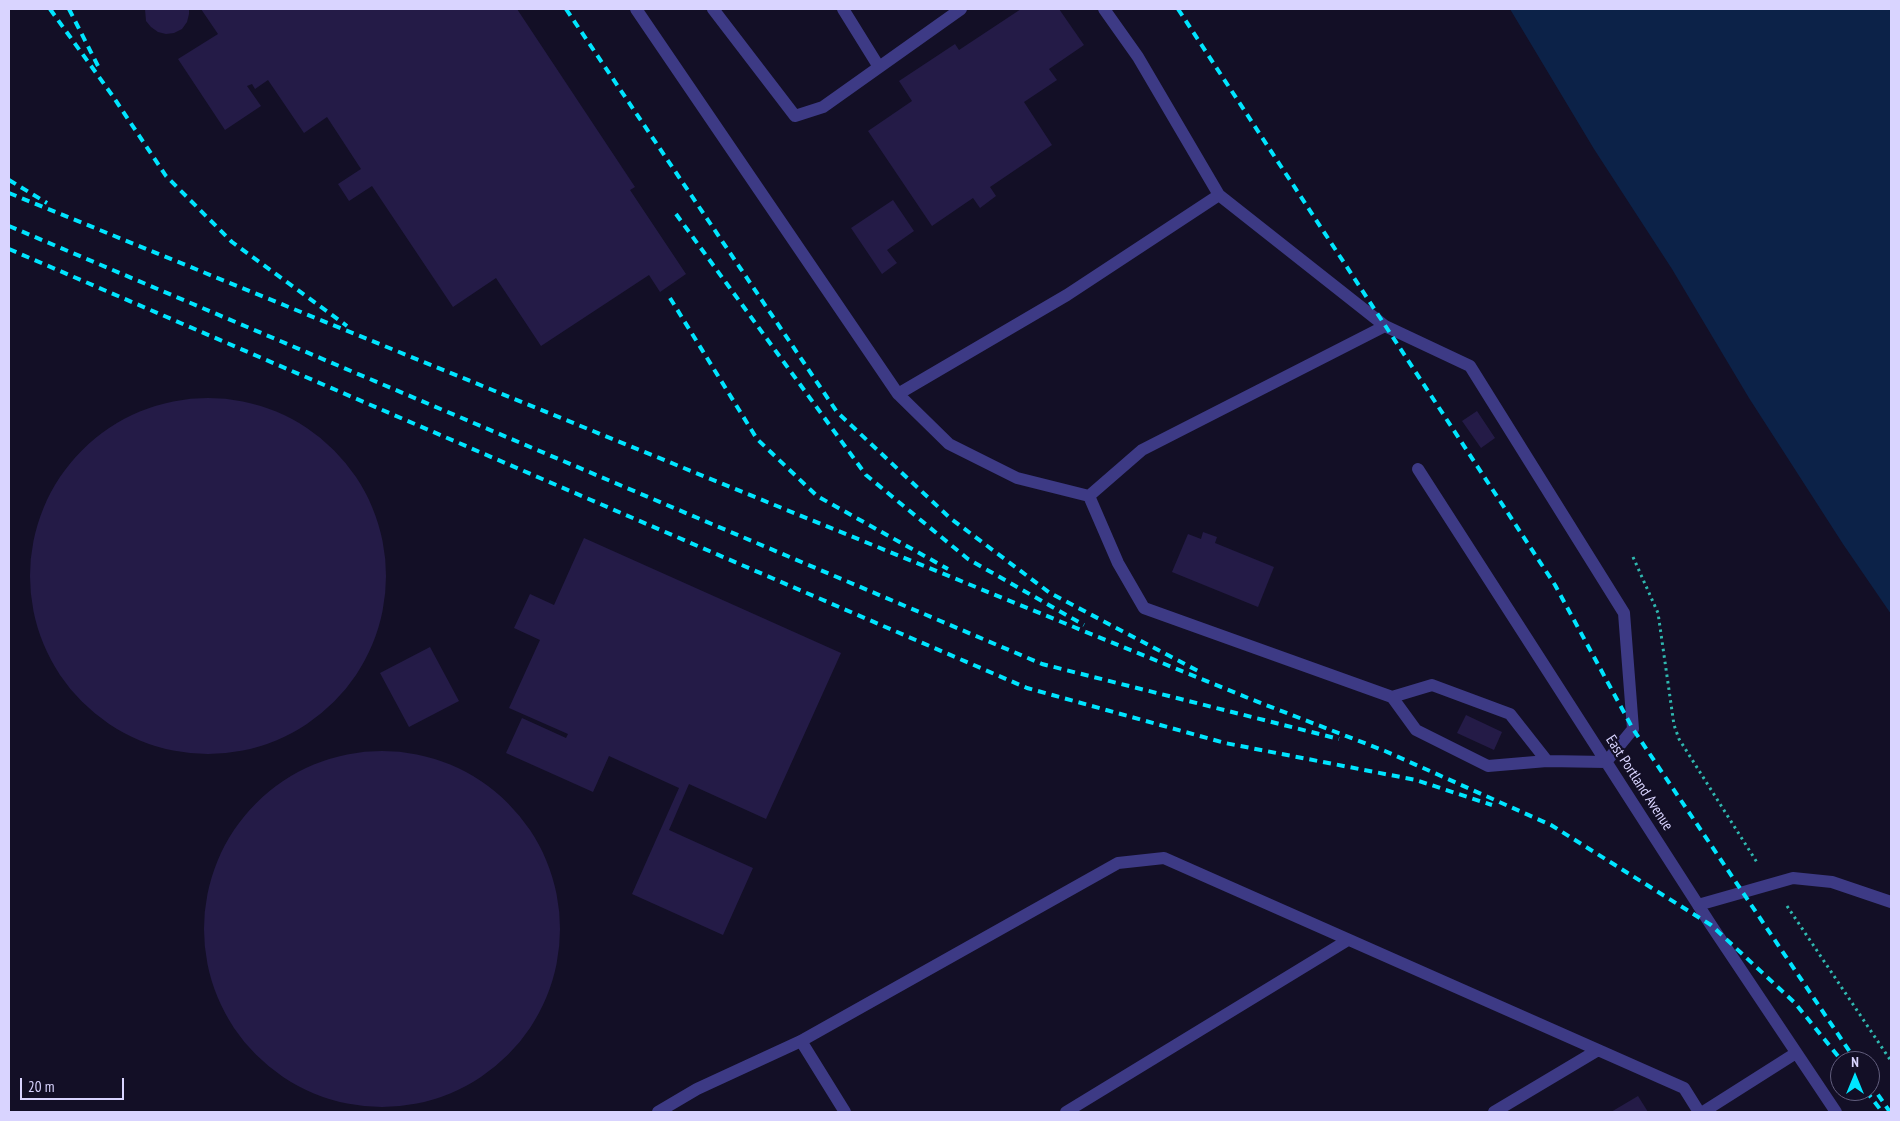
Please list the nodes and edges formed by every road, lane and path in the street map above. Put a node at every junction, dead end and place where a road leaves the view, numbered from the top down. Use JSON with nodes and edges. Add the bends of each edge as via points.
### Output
{"nodes":[{"id":1,"x":636,"y":9,"type":"edge"},
{"id":2,"x":713,"y":9,"type":"edge"},
{"id":3,"x":843,"y":9,"type":"edge"},
{"id":4,"x":1104,"y":9,"type":"edge"},
{"id":5,"x":957,"y":10,"type":"edge"},
{"id":6,"x":879,"y":67,"type":"junction"},
{"id":7,"x":1219,"y":195,"type":"junction"},
{"id":8,"x":1385,"y":326,"type":"junction"},
{"id":9,"x":898,"y":394,"type":"junction"},
{"id":10,"x":1418,"y":468,"type":"dead end"},
{"id":11,"x":1089,"y":496,"type":"junction"},
{"id":12,"x":1633,"y":557,"type":"dead end"},
{"id":13,"x":1392,"y":697,"type":"junction"},
{"id":14,"x":1547,"y":761,"type":"junction"},
{"id":15,"x":1606,"y":762,"type":"junction"},
{"id":16,"x":1744,"y":844,"type":"dead end"},
{"id":17,"x":1891,"y":902,"type":"edge"},
{"id":18,"x":1698,"y":905,"type":"junction"},
{"id":19,"x":1348,"y":940,"type":"junction"},
{"id":20,"x":1812,"y":942,"type":"dead end"},
{"id":21,"x":800,"y":1041,"type":"junction"},
{"id":22,"x":1598,"y":1050,"type":"junction"},
{"id":23,"x":1796,"y":1053,"type":"junction"},
{"id":24,"x":1891,"y":1061,"type":"edge"},
{"id":25,"x":658,"y":1112,"type":"edge"},
{"id":26,"x":845,"y":1112,"type":"edge"},
{"id":27,"x":1066,"y":1112,"type":"edge"},
{"id":28,"x":1494,"y":1112,"type":"edge"},
{"id":29,"x":1699,"y":1112,"type":"edge"},
{"id":30,"x":1703,"y":1112,"type":"edge"},
{"id":31,"x":1836,"y":1112,"type":"edge"}],
"edges":[{"from":1,"to":9,"type":"street"},
{"from":2,"to":6,"type":"street","via":[[795,116],[823,107]]},
{"from":3,"to":6,"type":"street"},
{"from":4,"to":7,"type":"street","via":[[1138,57]]},
{"from":5,"to":6,"type":"street"},
{"from":7,"to":8,"type":"street"},
{"from":7,"to":9,"type":"street","via":[[1067,294]]},
{"from":8,"to":11,"type":"street","via":[[1142,450]]},
{"from":8,"to":15,"type":"street","via":[[1470,366],[1624,613],[1633,729]]},
{"from":9,"to":11,"type":"street","via":[[949,444],[1017,478]]},
{"from":10,"to":15,"type":"street","name":"East Portland Avenue"},
{"from":11,"to":13,"type":"street","via":[[1118,563],[1144,608]]},
{"from":12,"to":16,"type":"path","via":[[1658,613],[1674,725],[1679,738]]},
{"from":13,"to":14,"type":"street","via":[[1416,730],[1488,766]]},
{"from":13,"to":14,"type":"street","via":[[1432,685],[1510,714]]},
{"from":14,"to":15,"type":"street"},
{"from":15,"to":18,"type":"street","name":"East Portland Avenue"},
{"from":17,"to":18,"type":"street","via":[[1832,882],[1792,878]]},
{"from":18,"to":23,"type":"street","name":"East Portland Avenue"},
{"from":19,"to":21,"type":"street","via":[[1164,858],[1118,863]]},
{"from":19,"to":22,"type":"street"},
{"from":19,"to":27,"type":"street"},
{"from":20,"to":24,"type":"path"},
{"from":21,"to":25,"type":"street","via":[[696,1090]]},
{"from":21,"to":26,"type":"street"},
{"from":22,"to":28,"type":"street"},
{"from":22,"to":29,"type":"street","via":[[1684,1088]]},
{"from":23,"to":30,"type":"street"},
{"from":23,"to":31,"type":"street","name":"East Portland Avenue"}]}
